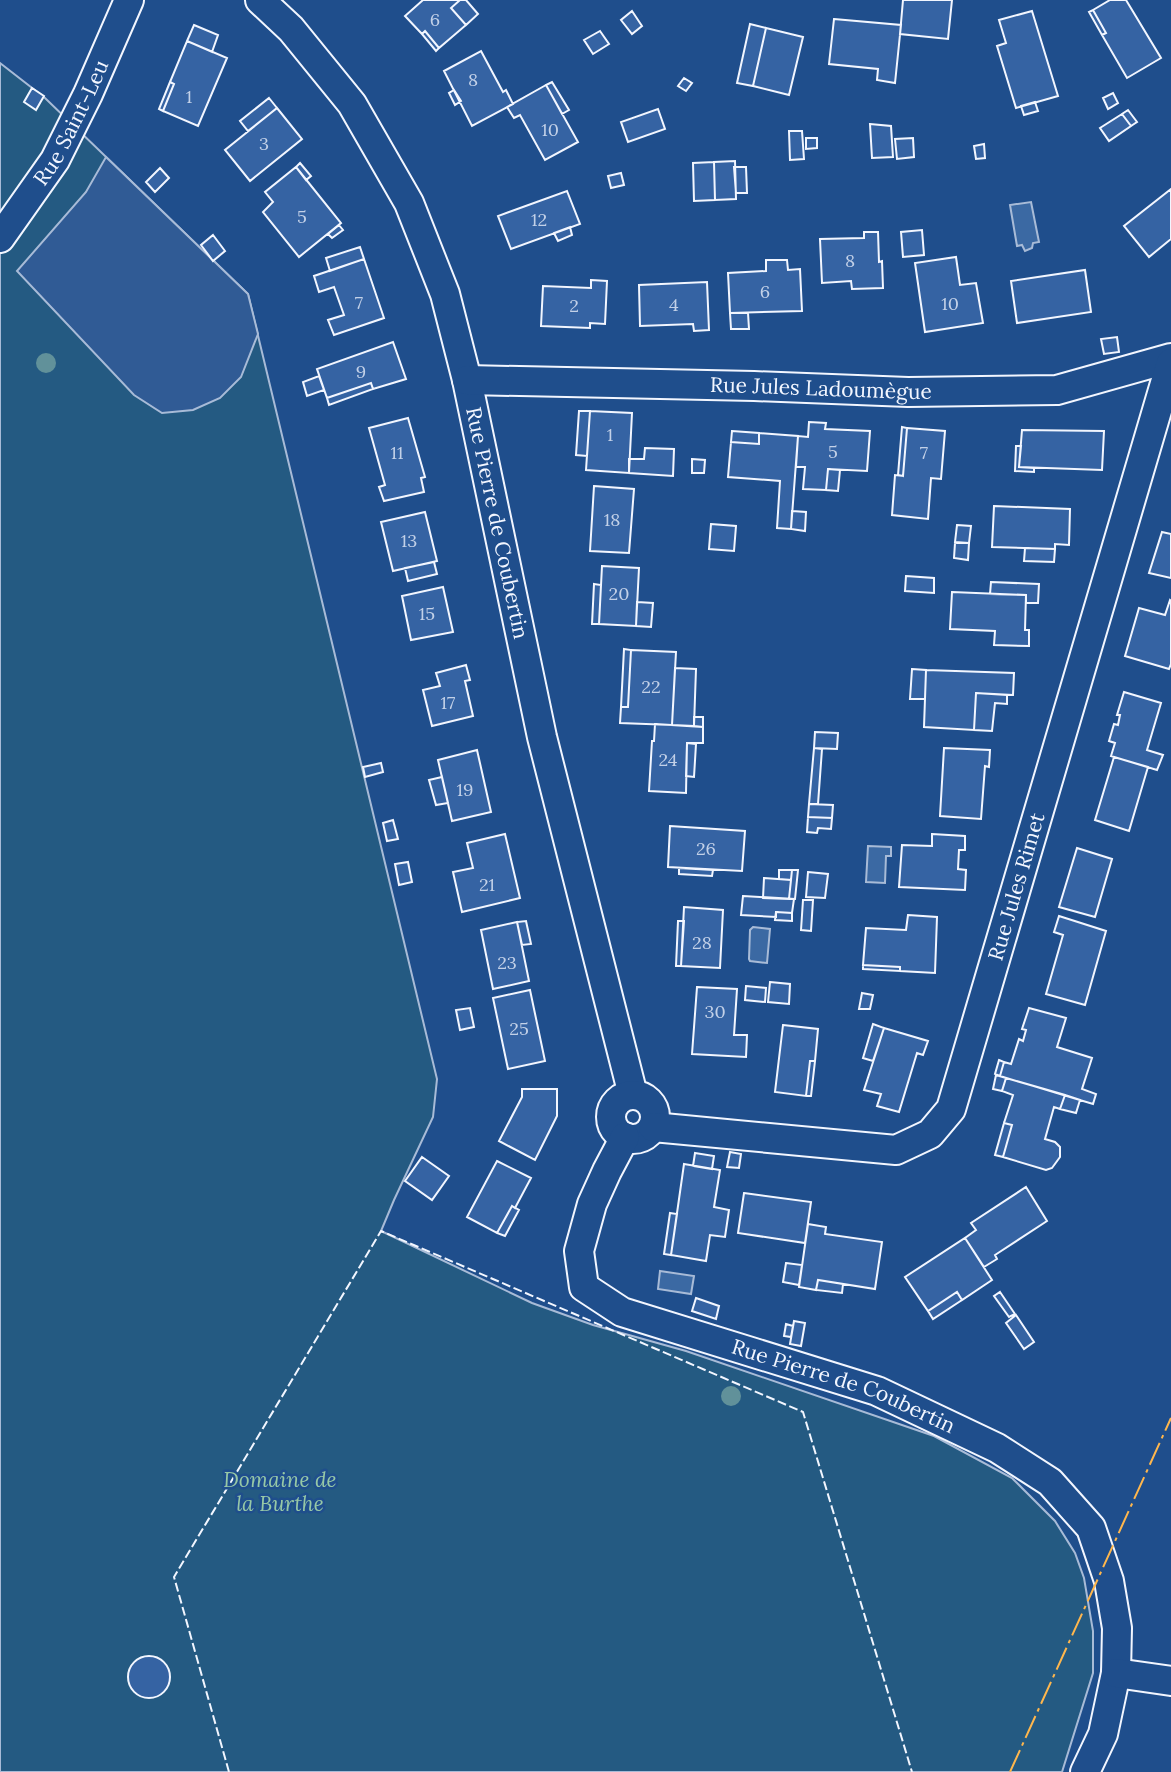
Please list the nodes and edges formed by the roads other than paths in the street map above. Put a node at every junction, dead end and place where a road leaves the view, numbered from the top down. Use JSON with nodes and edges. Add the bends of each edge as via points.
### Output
{"nodes":[{"id":1,"x":129,"y":0,"type":"edge"},
{"id":2,"x":260,"y":0,"type":"edge"},
{"id":3,"x":0,"y":238,"type":"edge"},
{"id":4,"x":1171,"y":360,"type":"edge"},
{"id":5,"x":467,"y":380,"type":"junction"},
{"id":6,"x":633,"y":1094,"type":"junction"},
{"id":7,"x":653,"y":1127,"type":"junction"},
{"id":8,"x":625,"y":1137,"type":"junction"},
{"id":9,"x":1116,"y":1673,"type":"junction"},
{"id":10,"x":1171,"y":1681,"type":"edge"},
{"id":11,"x":1085,"y":1772,"type":"edge"}],
"edges":[{"from":1,"to":3,"type":"street","name":"Rue Saint-Leu","via":[[55,160]]},
{"from":2,"to":5,"type":"street","name":"Rue Pierre de Coubertin","via":[[291,29],[352,104],[410,202],[445,293]]},
{"from":4,"to":5,"type":"street","name":"Rue Jules Ladoumègue","via":[[1057,390],[908,392]]},
{"from":4,"to":7,"type":"street","name":"Rue Jules Rimet","via":[[951,1109],[930,1134],[897,1150]]},
{"from":5,"to":6,"type":"street","name":"Rue Pierre de Coubertin","via":[[542,737]]},
{"from":6,"to":7,"type":"street","via":[[652,1105]]},
{"from":6,"to":8,"type":"street","via":[[619,1100],[612,1113],[614,1128]]},
{"from":7,"to":8,"type":"street","via":[[636,1139]]},
{"from":8,"to":9,"type":"street","name":"Rue Pierre de Coubertin","via":[[592,1204],[579,1251],[584,1287],[622,1312],[877,1391],[997,1448],[1049,1482],[1091,1528],[1109,1581],[1117,1628]]},
{"from":9,"to":10,"type":"street"},
{"from":9,"to":11,"type":"street","name":"Rue Pierre de Coubertin","via":[[1104,1734]]}]}
